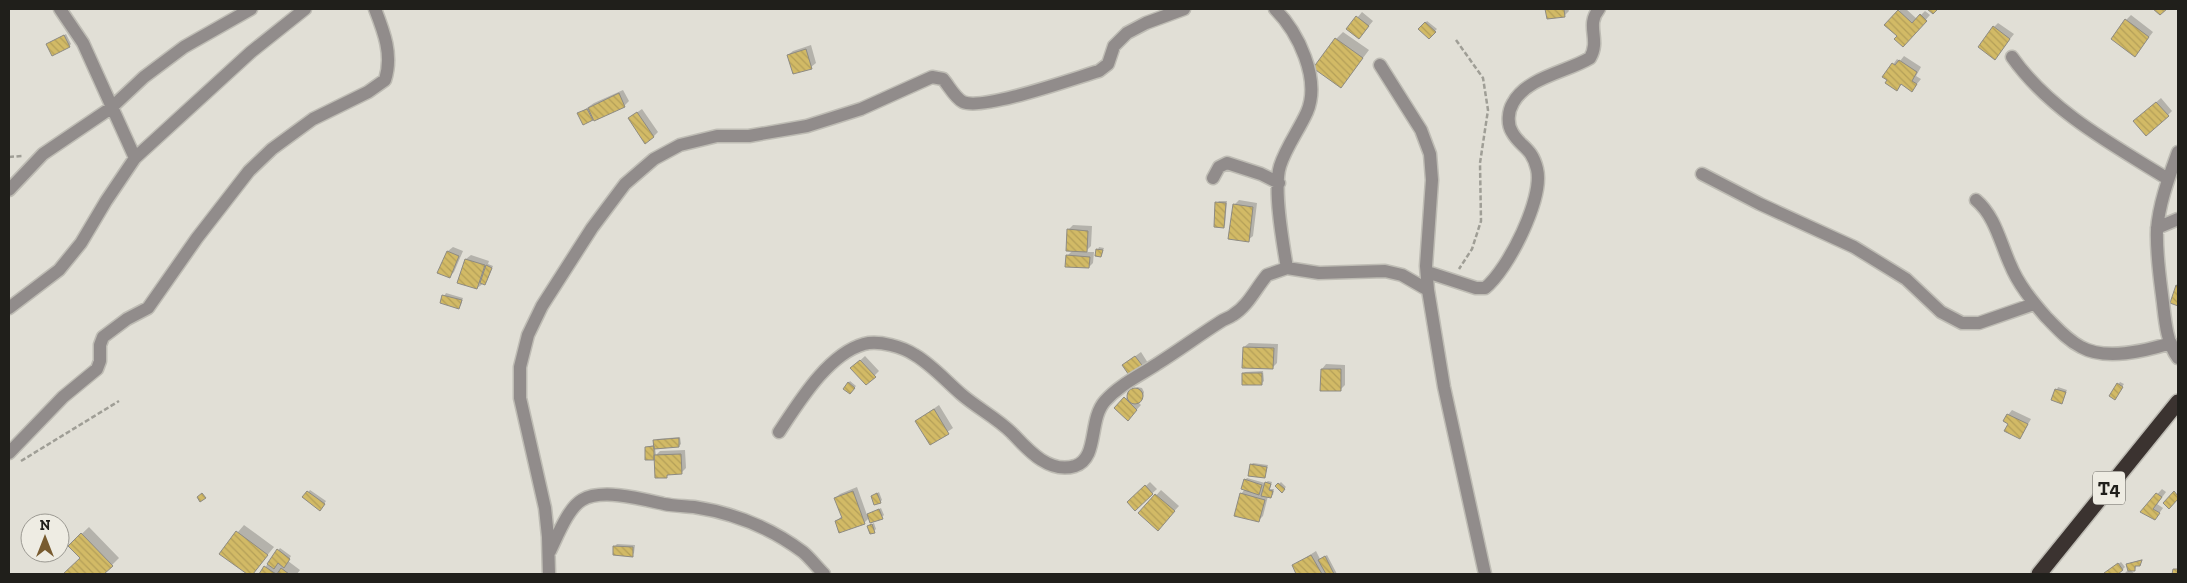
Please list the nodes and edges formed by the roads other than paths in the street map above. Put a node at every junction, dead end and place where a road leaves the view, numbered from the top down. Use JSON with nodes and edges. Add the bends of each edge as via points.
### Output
{"nodes":[{"id":1,"x":60,"y":9,"type":"edge"},
{"id":2,"x":251,"y":9,"type":"edge"},
{"id":3,"x":305,"y":9,"type":"edge"},
{"id":4,"x":375,"y":9,"type":"edge"},
{"id":5,"x":1184,"y":9,"type":"edge"},
{"id":6,"x":1275,"y":9,"type":"edge"},
{"id":7,"x":1599,"y":9,"type":"edge"},
{"id":8,"x":2012,"y":57,"type":"dead end"},
{"id":9,"x":1380,"y":65,"type":"dead end"},
{"id":10,"x":111,"y":108,"type":"junction"},
{"id":11,"x":2178,"y":152,"type":"edge"},
{"id":12,"x":135,"y":158,"type":"junction"},
{"id":13,"x":1702,"y":174,"type":"dead end"},
{"id":14,"x":1213,"y":178,"type":"dead end"},
{"id":15,"x":2168,"y":179,"type":"junction"},
{"id":16,"x":1279,"y":184,"type":"junction"},
{"id":17,"x":9,"y":190,"type":"edge"},
{"id":18,"x":1976,"y":200,"type":"dead end"},
{"id":19,"x":2178,"y":219,"type":"edge"},
{"id":20,"x":2157,"y":228,"type":"junction"},
{"id":21,"x":1287,"y":268,"type":"junction"},
{"id":22,"x":1427,"y":272,"type":"junction"},
{"id":23,"x":1428,"y":290,"type":"junction"},
{"id":24,"x":2034,"y":304,"type":"junction"},
{"id":25,"x":9,"y":308,"type":"edge"},
{"id":26,"x":2171,"y":342,"type":"junction"},
{"id":27,"x":2178,"y":358,"type":"edge"},
{"id":28,"x":2178,"y":402,"type":"edge"},
{"id":29,"x":779,"y":432,"type":"dead end"},
{"id":30,"x":13,"y":459,"type":"edge"},
{"id":31,"x":548,"y":554,"type":"junction"},
{"id":32,"x":549,"y":574,"type":"edge"},
{"id":33,"x":824,"y":574,"type":"edge"},
{"id":34,"x":1485,"y":574,"type":"edge"},
{"id":35,"x":2039,"y":574,"type":"edge"}],
"edges":[{"from":1,"to":10,"type":"street","via":[[83,43]]},
{"from":2,"to":10,"type":"street","via":[[184,47],[144,77]]},
{"from":3,"to":12,"type":"street","via":[[251,52]]},
{"from":4,"to":30,"type":"street","via":[[389,56],[385,80],[313,119],[272,149],[249,172],[148,308],[103,337],[97,369],[63,398]]},
{"from":5,"to":31,"type":"street","via":[[1146,22],[1127,33],[1114,46],[1108,64],[1099,71],[1046,87],[999,100],[965,103],[943,79],[932,77],[861,109],[807,126],[749,136],[709,138],[680,145],[654,159],[625,184],[592,228],[542,306],[528,335],[520,367],[520,398],[544,508]]},
{"from":6,"to":16,"type":"street","via":[[1292,28],[1313,89],[1307,112],[1280,167]]},
{"from":7,"to":22,"type":"street","via":[[1591,25],[1595,49],[1590,58],[1527,88],[1513,102],[1508,114],[1511,132],[1530,151],[1538,172],[1538,185],[1522,231],[1504,264],[1485,288]]},
{"from":8,"to":15,"type":"street","via":[[2027,78],[2074,118]]},
{"from":9,"to":22,"type":"street","via":[[1421,130],[1430,154],[1432,180]]},
{"from":10,"to":12,"type":"street"},
{"from":10,"to":17,"type":"street","via":[[43,154]]},
{"from":11,"to":15,"type":"street"},
{"from":12,"to":25,"type":"street","via":[[81,244],[59,270]]},
{"from":13,"to":24,"type":"street","via":[[1854,247],[1906,279],[1942,312],[1962,323],[1979,323]]},
{"from":14,"to":16,"type":"street","via":[[1219,167],[1227,163],[1261,174]]},
{"from":15,"to":20,"type":"street"},
{"from":16,"to":21,"type":"street"},
{"from":18,"to":24,"type":"street","via":[[1986,209],[2010,266]]},
{"from":19,"to":20,"type":"street"},
{"from":20,"to":26,"type":"street","via":[[2163,302]]},
{"from":21,"to":23,"type":"street","via":[[1320,273],[1394,272]]},
{"from":21,"to":29,"type":"street","via":[[1267,275],[1233,315],[1114,392],[1097,411],[1089,453],[1084,461],[1074,466],[1058,467],[1042,461],[915,354],[883,344],[866,343],[834,362],[802,398]]},
{"from":22,"to":23,"type":"street"},
{"from":23,"to":34,"type":"street","via":[[1444,387]]},
{"from":24,"to":26,"type":"street","via":[[2082,348],[2128,354]]},
{"from":26,"to":27,"type":"street"},
{"from":28,"to":35,"type":"highway","number":"T4"},
{"from":31,"to":32,"type":"street"},
{"from":31,"to":33,"type":"street","via":[[574,506],[595,495],[617,495],[694,507],[744,519],[804,553]]}]}
